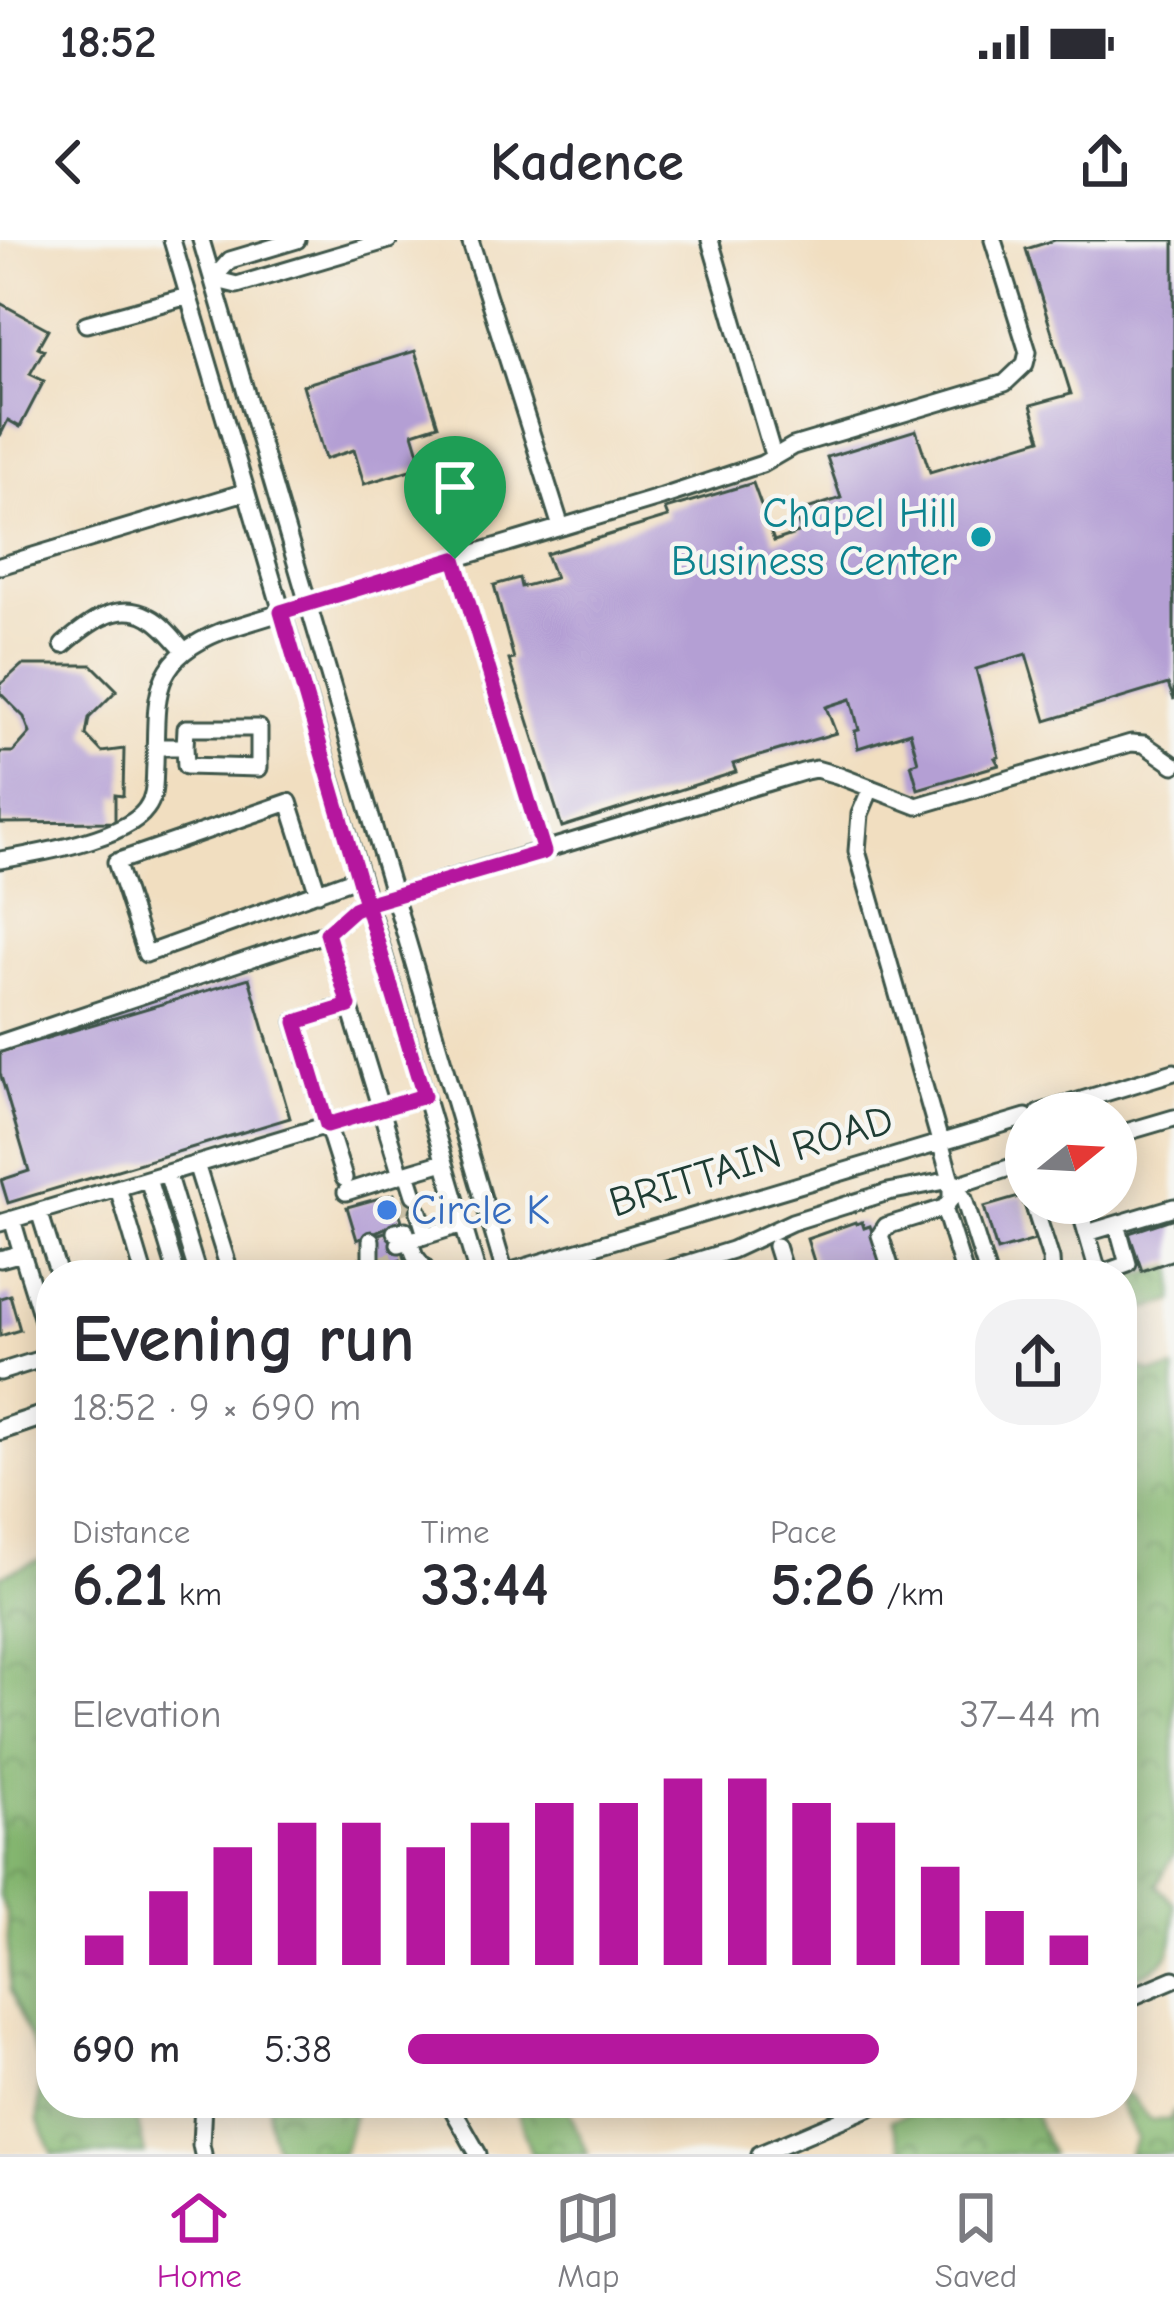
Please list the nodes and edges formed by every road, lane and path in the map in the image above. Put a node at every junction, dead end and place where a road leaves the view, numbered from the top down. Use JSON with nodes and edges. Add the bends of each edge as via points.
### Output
{"nodes":[{"id":1,"x":172,"y":240,"type":"edge"},
{"id":2,"x":201,"y":240,"type":"edge"},
{"id":3,"x":297,"y":240,"type":"edge"},
{"id":4,"x":389,"y":240,"type":"edge"},
{"id":5,"x":470,"y":240,"type":"edge"},
{"id":6,"x":710,"y":240,"type":"edge"},
{"id":7,"x":993,"y":240,"type":"edge"},
{"id":8,"x":267,"y":244,"type":"edge"},
{"id":9,"x":213,"y":279,"type":"junction"},
{"id":10,"x":187,"y":291,"type":"junction"},
{"id":11,"x":86,"y":324,"type":"dead end"},
{"id":12,"x":773,"y":455,"type":"junction"},
{"id":13,"x":245,"y":492,"type":"junction"},
{"id":14,"x":561,"y":527,"type":"junction"},
{"id":15,"x":455,"y":559,"type":"junction"},
{"id":16,"x":0,"y":566,"type":"edge"},
{"id":17,"x":307,"y":604,"type":"junction"},
{"id":18,"x":281,"y":612,"type":"junction"},
{"id":19,"x":63,"y":645,"type":"dead end"},
{"id":20,"x":184,"y":650,"type":"junction"},
{"id":21,"x":155,"y":747,"type":"junction"},
{"id":22,"x":185,"y":747,"type":"junction"},
{"id":23,"x":1174,"y":765,"type":"edge"},
{"id":24,"x":871,"y":788,"type":"junction"},
{"id":25,"x":544,"y":852,"type":"junction"},
{"id":26,"x":0,"y":860,"type":"edge"},
{"id":27,"x":359,"y":877,"type":"junction"},
{"id":28,"x":318,"y":892,"type":"junction"},
{"id":29,"x":394,"y":895,"type":"junction"},
{"id":30,"x":366,"y":904,"type":"junction"},
{"id":31,"x":327,"y":933,"type":"junction"},
{"id":32,"x":349,"y":1006,"type":"junction"},
{"id":33,"x":0,"y":1043,"type":"edge"},
{"id":34,"x":1174,"y":1072,"type":"edge"},
{"id":35,"x":1110,"y":1092,"type":"edge"},
{"id":36,"x":424,"y":1096,"type":"junction"},
{"id":37,"x":381,"y":1109,"type":"junction"},
{"id":38,"x":1174,"y":1118,"type":"edge"},
{"id":39,"x":1005,"y":1123,"type":"edge"},
{"id":40,"x":327,"y":1125,"type":"junction"},
{"id":41,"x":1137,"y":1129,"type":"edge"},
{"id":42,"x":939,"y":1143,"type":"junction"},
{"id":43,"x":444,"y":1162,"type":"junction"},
{"id":44,"x":196,"y":1164,"type":"junction"},
{"id":45,"x":166,"y":1173,"type":"junction"},
{"id":46,"x":1005,"y":1173,"type":"edge"},
{"id":47,"x":402,"y":1174,"type":"junction"},
{"id":48,"x":148,"y":1179,"type":"junction"},
{"id":49,"x":954,"y":1183,"type":"junction"},
{"id":50,"x":118,"y":1187,"type":"junction"},
{"id":51,"x":1174,"y":1207,"type":"edge"},
{"id":52,"x":944,"y":1208,"type":"junction"},
{"id":53,"x":39,"y":1211,"type":"junction"},
{"id":54,"x":1137,"y":1218,"type":"edge"},
{"id":55,"x":6,"y":1221,"type":"edge"},
{"id":56,"x":463,"y":1223,"type":"junction"},
{"id":57,"x":1040,"y":1224,"type":"edge"},
{"id":58,"x":1084,"y":1224,"type":"edge"},
{"id":59,"x":1118,"y":1224,"type":"joint"},
{"id":60,"x":1087,"y":1233,"type":"junction"},
{"id":61,"x":409,"y":1243,"type":"junction"},
{"id":62,"x":776,"y":1246,"type":"dead end"},
{"id":63,"x":22,"y":1252,"type":"junction"},
{"id":64,"x":717,"y":1255,"type":"junction"},
{"id":65,"x":0,"y":1259,"type":"edge"},
{"id":66,"x":54,"y":1260,"type":"edge"},
{"id":67,"x":140,"y":1260,"type":"edge"},
{"id":68,"x":172,"y":1260,"type":"edge"},
{"id":69,"x":193,"y":1260,"type":"edge"},
{"id":70,"x":226,"y":1260,"type":"edge"},
{"id":71,"x":420,"y":1260,"type":"edge"},
{"id":72,"x":474,"y":1260,"type":"edge"},
{"id":73,"x":497,"y":1260,"type":"edge"},
{"id":74,"x":548,"y":1260,"type":"edge"},
{"id":75,"x":700,"y":1260,"type":"edge"},
{"id":76,"x":718,"y":1260,"type":"edge"},
{"id":77,"x":780,"y":1260,"type":"edge"},
{"id":78,"x":888,"y":1260,"type":"edge"},
{"id":79,"x":960,"y":1260,"type":"edge"},
{"id":80,"x":983,"y":1260,"type":"edge"},
{"id":81,"x":1051,"y":1260,"type":"edge"},
{"id":82,"x":1095,"y":1260,"type":"edge"},
{"id":83,"x":1127,"y":1260,"type":"edge"},
{"id":84,"x":36,"y":1297,"type":"edge"},
{"id":85,"x":36,"y":1361,"type":"edge"},
{"id":86,"x":0,"y":1372,"type":"edge"},
{"id":87,"x":36,"y":1418,"type":"edge"},
{"id":88,"x":0,"y":1430,"type":"edge"},
{"id":89,"x":1174,"y":1979,"type":"edge"},
{"id":90,"x":1137,"y":1995,"type":"edge"},
{"id":91,"x":202,"y":2118,"type":"edge"},
{"id":92,"x":458,"y":2118,"type":"edge"},
{"id":93,"x":842,"y":2118,"type":"edge"},
{"id":94,"x":203,"y":2154,"type":"edge"},
{"id":95,"x":458,"y":2154,"type":"edge"},
{"id":96,"x":479,"y":2154,"type":"edge"},
{"id":97,"x":760,"y":2154,"type":"edge"}],
"edges":[{"from":1,"to":10,"type":"street"},
{"from":2,"to":9,"type":"street"},
{"from":3,"to":8,"type":"street"},
{"from":4,"to":9,"type":"street","via":[[237,286]]},
{"from":5,"to":14,"type":"street"},
{"from":6,"to":12,"type":"street"},
{"from":7,"to":12,"type":"street","via":[[1028,352],[1014,377]]},
{"from":8,"to":9,"type":"street","via":[[230,260]]},
{"from":9,"to":10,"type":"street"},
{"from":9,"to":17,"type":"street"},
{"from":10,"to":11,"type":"street"},
{"from":10,"to":13,"type":"street"},
{"from":12,"to":14,"type":"street"},
{"from":13,"to":16,"type":"street"},
{"from":13,"to":18,"type":"street"},
{"from":14,"to":15,"type":"street"},
{"from":15,"to":17,"type":"street"},
{"from":15,"to":25,"type":"street"},
{"from":17,"to":18,"type":"street"},
{"from":17,"to":29,"type":"street"},
{"from":18,"to":20,"type":"street"},
{"from":18,"to":27,"type":"street"},
{"from":19,"to":20,"type":"street","via":[[92,620],[130,611],[146,614]]},
{"from":20,"to":21,"type":"street","via":[[157,692]]},
{"from":21,"to":22,"type":"street"},
{"from":21,"to":26,"type":"street","via":[[154,795],[130,824]]},
{"from":22,"to":22,"type":"street","via":[[186,766],[259,768],[259,728],[186,728]]},
{"from":23,"to":24,"type":"street","via":[[1131,742],[923,805]]},
{"from":24,"to":25,"type":"street","via":[[806,771]]},
{"from":24,"to":42,"type":"street","via":[[856,851]]},
{"from":25,"to":29,"type":"street"},
{"from":27,"to":28,"type":"street"},
{"from":27,"to":30,"type":"street"},
{"from":28,"to":28,"type":"street","via":[[146,954],[116,862],[289,802]]},
{"from":29,"to":30,"type":"street"},
{"from":29,"to":73,"type":"street"},
{"from":30,"to":31,"type":"street"},
{"from":30,"to":36,"type":"street"},
{"from":31,"to":32,"type":"street"},
{"from":31,"to":33,"type":"street"},
{"from":32,"to":37,"type":"street"},
{"from":32,"to":40,"type":"street","via":[[296,1022]]},
{"from":34,"to":35,"type":"street"},
{"from":36,"to":37,"type":"street"},
{"from":36,"to":43,"type":"street"},
{"from":37,"to":40,"type":"street"},
{"from":37,"to":47,"type":"street"},
{"from":38,"to":41,"type":"street"},
{"from":39,"to":42,"type":"street","name":"BRITTAIN ROAD"},
{"from":40,"to":44,"type":"street"},
{"from":40,"to":47,"type":"street","via":[[345,1185]]},
{"from":42,"to":49,"type":"street"},
{"from":42,"to":74,"type":"street","name":"BRITTAIN ROAD"},
{"from":43,"to":47,"type":"street"},
{"from":43,"to":56,"type":"street"},
{"from":44,"to":45,"type":"street"},
{"from":44,"to":70,"type":"street"},
{"from":45,"to":48,"type":"street"},
{"from":45,"to":69,"type":"street"},
{"from":46,"to":49,"type":"street"},
{"from":47,"to":61,"type":"street","via":[[412,1205]]},
{"from":48,"to":50,"type":"street"},
{"from":48,"to":68,"type":"street"},
{"from":49,"to":52,"type":"street"},
{"from":49,"to":64,"type":"street","via":[[888,1192]]},
{"from":49,"to":80,"type":"street"},
{"from":50,"to":53,"type":"street"},
{"from":50,"to":67,"type":"street"},
{"from":51,"to":54,"type":"street"},
{"from":52,"to":78,"type":"street","via":[[886,1226],[880,1235]]},
{"from":52,"to":79,"type":"street"},
{"from":53,"to":55,"type":"street"},
{"from":53,"to":66,"type":"street"},
{"from":55,"to":63,"type":"street"},
{"from":56,"to":61,"type":"street"},
{"from":56,"to":72,"type":"street"},
{"from":57,"to":81,"type":"street"},
{"from":58,"to":60,"type":"street"},
{"from":59,"to":60,"type":"street"},
{"from":59,"to":83,"type":"street"},
{"from":60,"to":82,"type":"street"},
{"from":61,"to":71,"type":"street"},
{"from":62,"to":77,"type":"street"},
{"from":63,"to":65,"type":"street"},
{"from":63,"to":84,"type":"street"},
{"from":64,"to":75,"type":"street"},
{"from":64,"to":76,"type":"street"},
{"from":85,"to":86,"type":"street"},
{"from":87,"to":88,"type":"main road"},
{"from":89,"to":90,"type":"street"},
{"from":91,"to":94,"type":"street"},
{"from":92,"to":96,"type":"street"},
{"from":93,"to":97,"type":"street"},
{"from":95,"to":96,"type":"street"}]}
